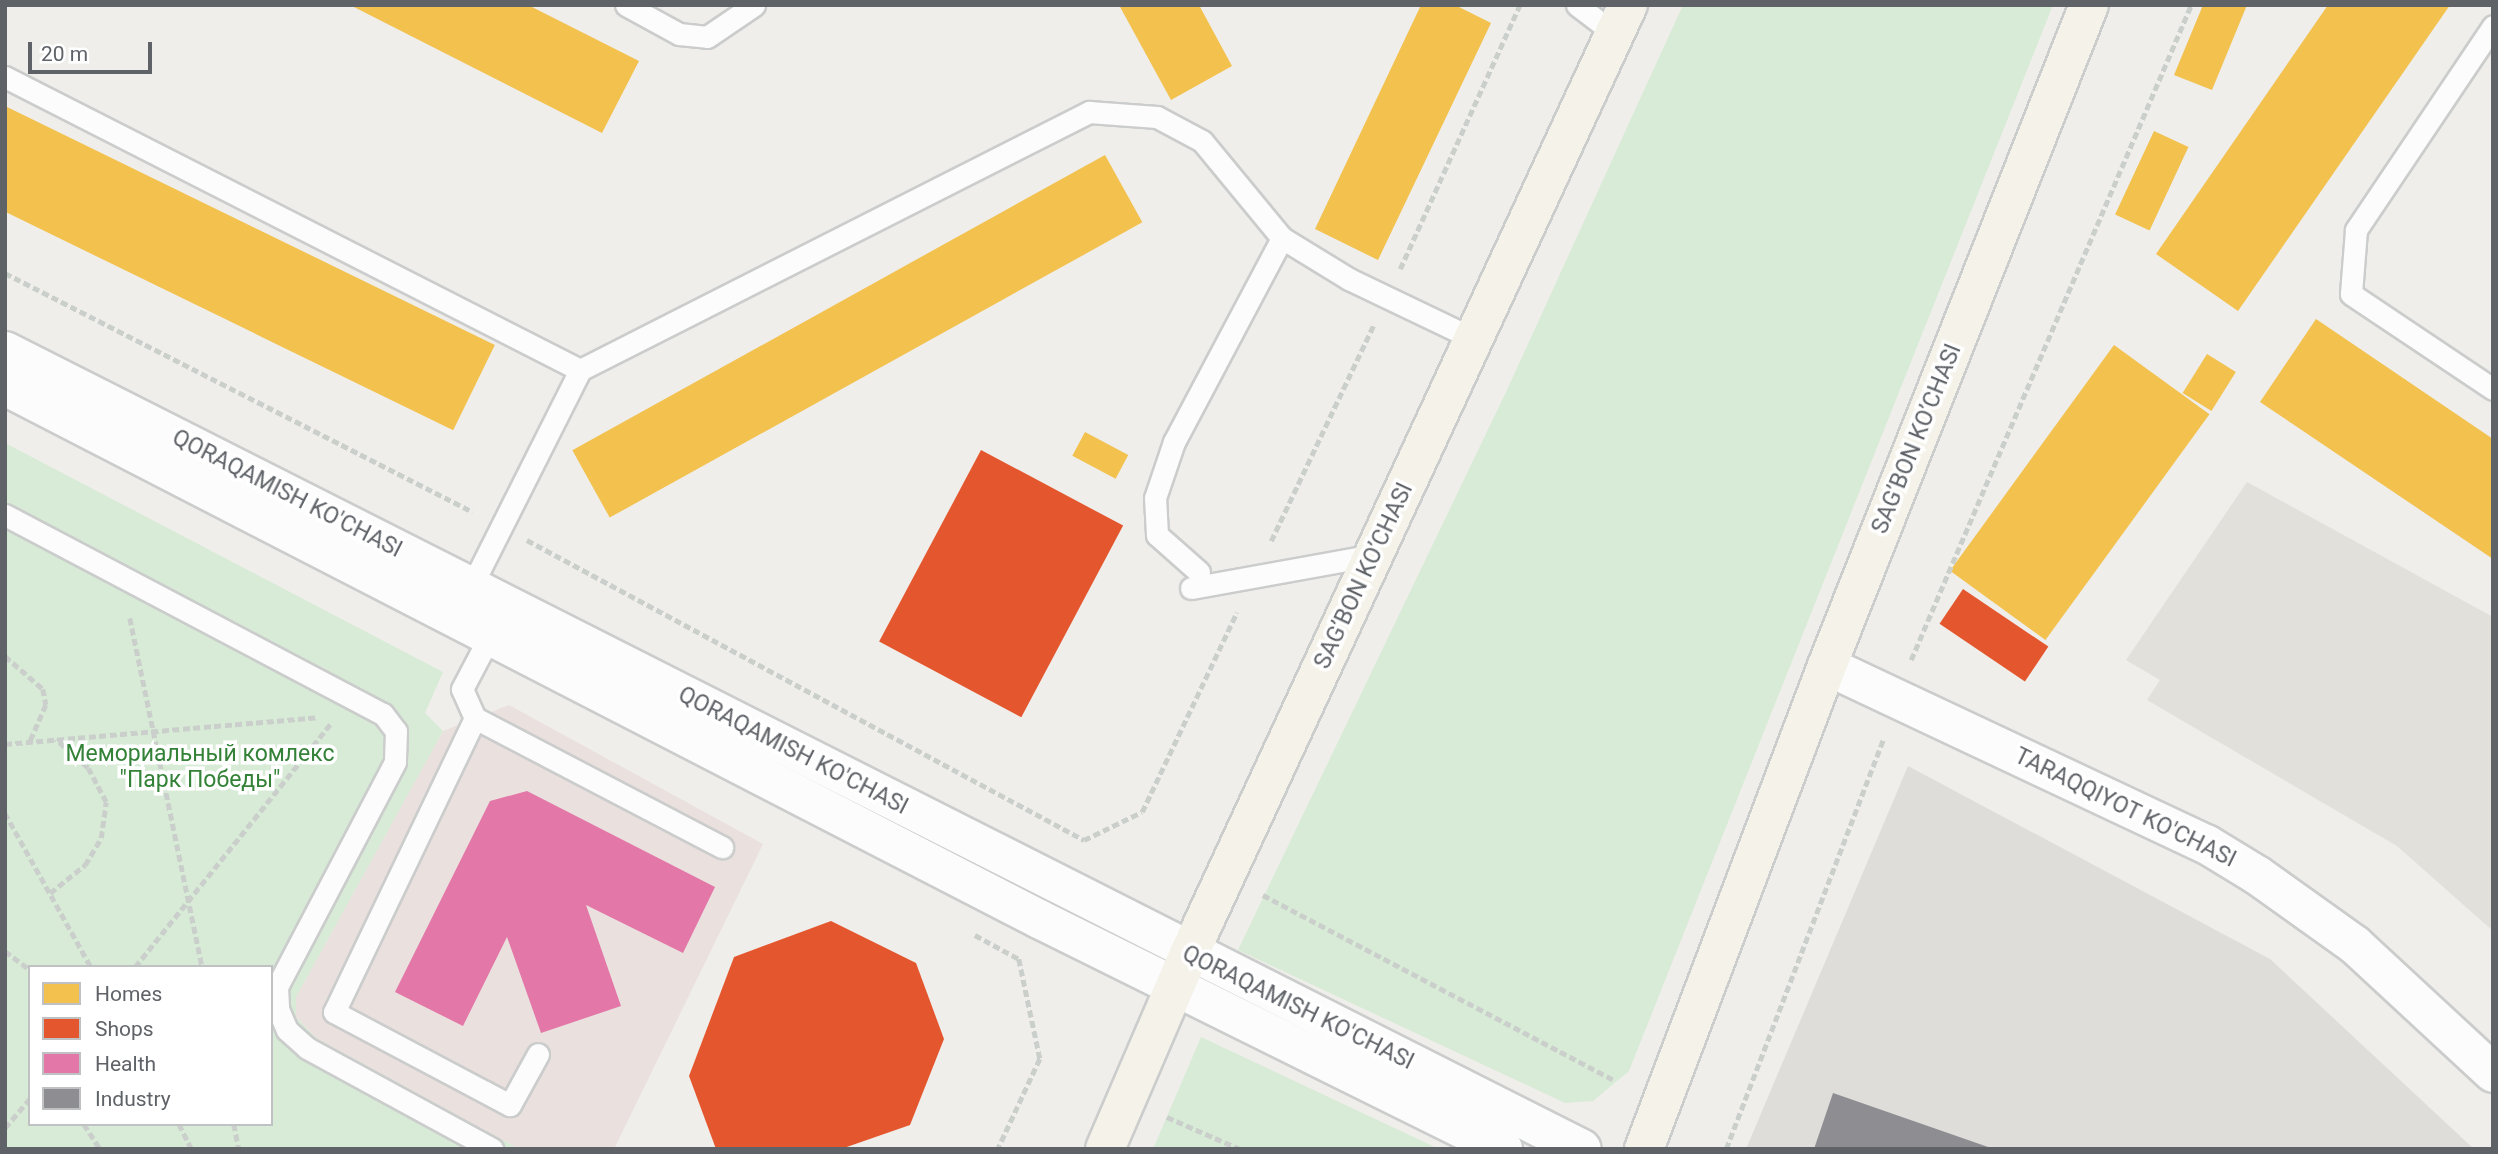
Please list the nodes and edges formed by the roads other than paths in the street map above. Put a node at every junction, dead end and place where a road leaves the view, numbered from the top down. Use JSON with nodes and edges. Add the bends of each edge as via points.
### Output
{"nodes":[{"id":1,"x":626,"y":5,"type":"edge"},
{"id":2,"x":754,"y":5,"type":"edge"},
{"id":3,"x":1577,"y":5,"type":"edge"},
{"id":4,"x":2089,"y":5,"type":"edge"},
{"id":5,"x":1622,"y":20,"type":"edge"},
{"id":6,"x":2493,"y":26,"type":"edge"},
{"id":7,"x":5,"y":77,"type":"edge"},
{"id":8,"x":1282,"y":238,"type":"junction"},
{"id":9,"x":1474,"y":339,"type":"junction"},
{"id":10,"x":5,"y":351,"type":"edge"},
{"id":11,"x":580,"y":370,"type":"junction"},
{"id":12,"x":5,"y":386,"type":"edge"},
{"id":13,"x":2493,"y":389,"type":"edge"},
{"id":14,"x":5,"y":515,"type":"edge"},
{"id":15,"x":1374,"y":555,"type":"junction"},
{"id":16,"x":471,"y":587,"type":"junction"},
{"id":17,"x":498,"y":620,"type":"junction"},
{"id":18,"x":1827,"y":666,"type":"junction"},
{"id":19,"x":475,"y":718,"type":"junction"},
{"id":20,"x":722,"y":847,"type":"dead end"},
{"id":21,"x":1182,"y":970,"type":"junction"},
{"id":22,"x":538,"y":1054,"type":"dead end"},
{"id":23,"x":2493,"y":1073,"type":"edge"},
{"id":24,"x":492,"y":1149,"type":"edge"},
{"id":25,"x":1105,"y":1149,"type":"edge"},
{"id":26,"x":1503,"y":1149,"type":"edge"},
{"id":27,"x":1581,"y":1149,"type":"edge"},
{"id":28,"x":1644,"y":1149,"type":"edge"}],
"edges":[{"from":1,"to":2,"type":"lane","via":[[679,34],[707,37]]},
{"from":3,"to":5,"type":"lane"},
{"from":4,"to":18,"type":"main road","name":"SAG’BON KO’CHASI"},
{"from":5,"to":9,"type":"main road","name":"SAG’BON KO’CHASI"},
{"from":6,"to":13,"type":"lane","via":[[2356,230],[2351,294]]},
{"from":7,"to":11,"type":"lane"},
{"from":8,"to":9,"type":"lane","via":[[1387,298]]},
{"from":8,"to":11,"type":"lane","via":[[1202,141],[1157,117],[1089,113]]},
{"from":8,"to":15,"type":"lane","via":[[1174,442],[1155,498],[1157,535],[1195,580],[1253,579]]},
{"from":9,"to":15,"type":"main road","name":"SAG’BON KO’CHASI"},
{"from":10,"to":16,"type":"main road","name":"QORAQAMISH KO'CHASI"},
{"from":11,"to":16,"type":"lane"},
{"from":12,"to":17,"type":"main road","name":"QORAQAMISH KO'CHASI"},
{"from":14,"to":24,"type":"lane","via":[[380,712],[396,731],[395,762],[277,988],[278,1009],[307,1048]]},
{"from":15,"to":21,"type":"main road","name":"SAG’BON KO’CHASI"},
{"from":16,"to":17,"type":"main road","name":"QORAQAMISH KO'CHASI"},
{"from":17,"to":19,"type":"lane","via":[[462,689]]},
{"from":17,"to":21,"type":"main road","name":"QORAQAMISH KO'CHASI"},
{"from":18,"to":23,"type":"main road","name":"TARAQQIYOT KO'CHASI","via":[[2206,844],[2257,875],[2355,945]]},
{"from":18,"to":28,"type":"main road","name":"SAG’BON KO’CHASI"},
{"from":19,"to":20,"type":"lane"},
{"from":19,"to":22,"type":"lane","via":[[334,1012],[510,1105]]},
{"from":21,"to":25,"type":"main road","name":"SAG’BON KO’CHASI"},
{"from":21,"to":26,"type":"main road","name":"QORAQAMISH KO'CHASI"},
{"from":21,"to":27,"type":"main road","name":"QORAQAMISH KO'CHASI"}]}
